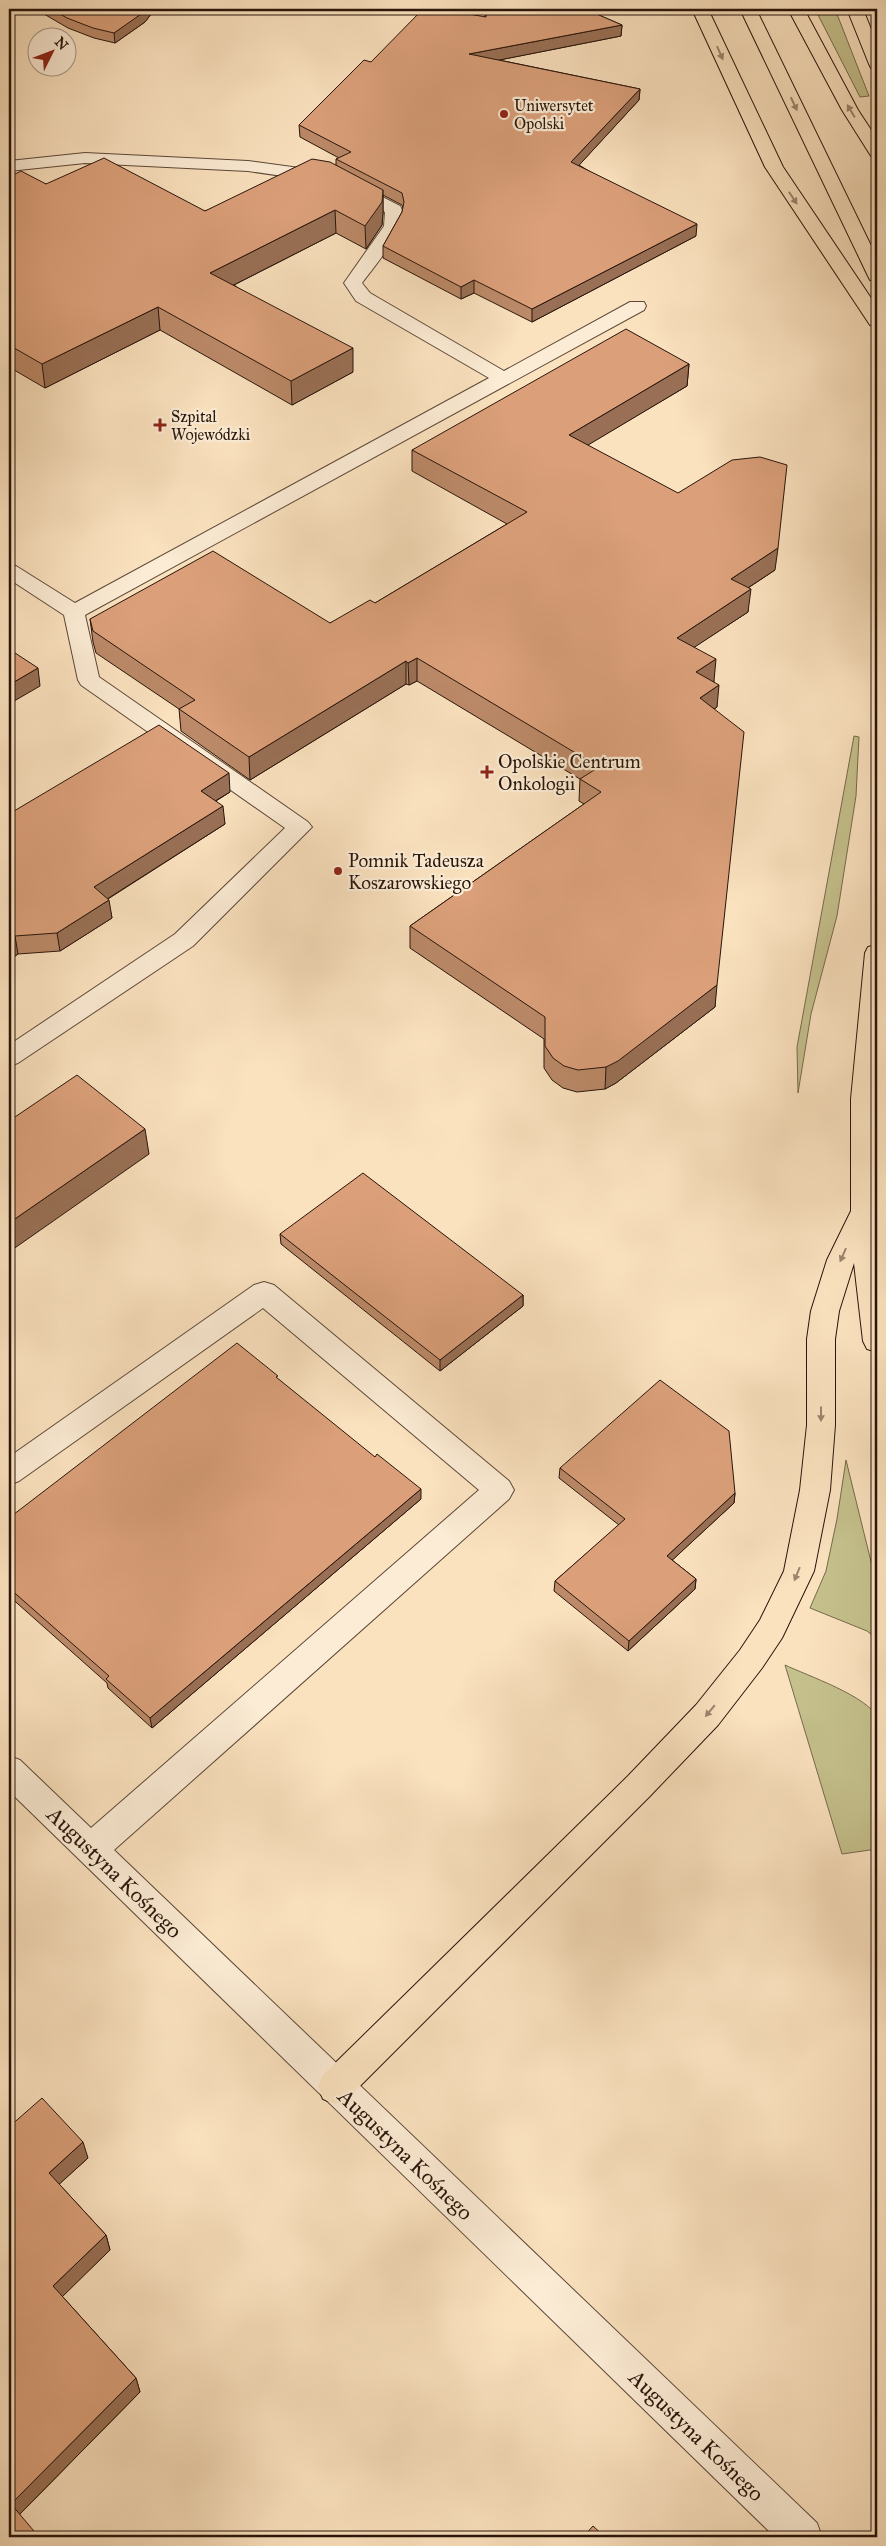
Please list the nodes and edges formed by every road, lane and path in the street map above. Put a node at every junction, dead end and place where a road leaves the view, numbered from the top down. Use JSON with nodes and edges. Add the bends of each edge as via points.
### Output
{"nodes":[{"id":1,"x":700,"y":9,"type":"edge"},
{"id":2,"x":748,"y":9,"type":"edge"},
{"id":3,"x":796,"y":9,"type":"edge"},
{"id":4,"x":855,"y":9,"type":"edge"},
{"id":5,"x":877,"y":64,"type":"edge"},
{"id":6,"x":877,"y":152,"type":"edge"},
{"id":7,"x":9,"y":166,"type":"edge"},
{"id":8,"x":877,"y":276,"type":"edge"},
{"id":9,"x":638,"y":306,"type":"dead end"},
{"id":10,"x":877,"y":321,"type":"edge"},
{"id":11,"x":504,"y":379,"type":"junction"},
{"id":12,"x":9,"y":570,"type":"edge"},
{"id":13,"x":74,"y":612,"type":"junction"},
{"id":14,"x":877,"y":953,"type":"edge"},
{"id":15,"x":9,"y":1057,"type":"edge"},
{"id":16,"x":864,"y":1211,"type":"junction"},
{"id":17,"x":877,"y":1341,"type":"edge"},
{"id":18,"x":9,"y":1473,"type":"edge"},
{"id":19,"x":9,"y":1770,"type":"edge"},
{"id":20,"x":91,"y":1849,"type":"junction"},
{"id":21,"x":335,"y":2087,"type":"junction"},
{"id":22,"x":802,"y":2537,"type":"edge"}],
"edges":[{"from":1,"to":10,"type":"main road","one_way":true,"via":[[774,168]]},
{"from":2,"to":8,"type":"main road","one_way":true},
{"from":6,"to":3,"type":"main road","one_way":true,"via":[[850,110]]},
{"from":4,"to":5,"type":"main road"},
{"from":7,"to":11,"type":"street","via":[[85,158],[248,166],[336,178],[394,210],[393,226],[352,283],[363,297]]},
{"from":9,"to":11,"type":"street"},
{"from":11,"to":13,"type":"street"},
{"from":12,"to":13,"type":"street"},
{"from":13,"to":15,"type":"street","via":[[88,680],[300,827],[184,940]]},
{"from":14,"to":16,"type":"main road","via":[[867,1034]]},
{"from":16,"to":17,"type":"main road"},
{"from":16,"to":21,"type":"main road","one_way":true,"via":[[841,1260],[825,1311],[815,1490],[799,1571],[771,1629],[707,1715]]},
{"from":18,"to":20,"type":"street","via":[[264,1293],[499,1490]]},
{"from":19,"to":20,"type":"street","name":"Augustyna Kośnego"},
{"from":20,"to":21,"type":"street","name":"Augustyna Kośnego"},
{"from":21,"to":22,"type":"street","name":"Augustyna Kośnego"}]}
